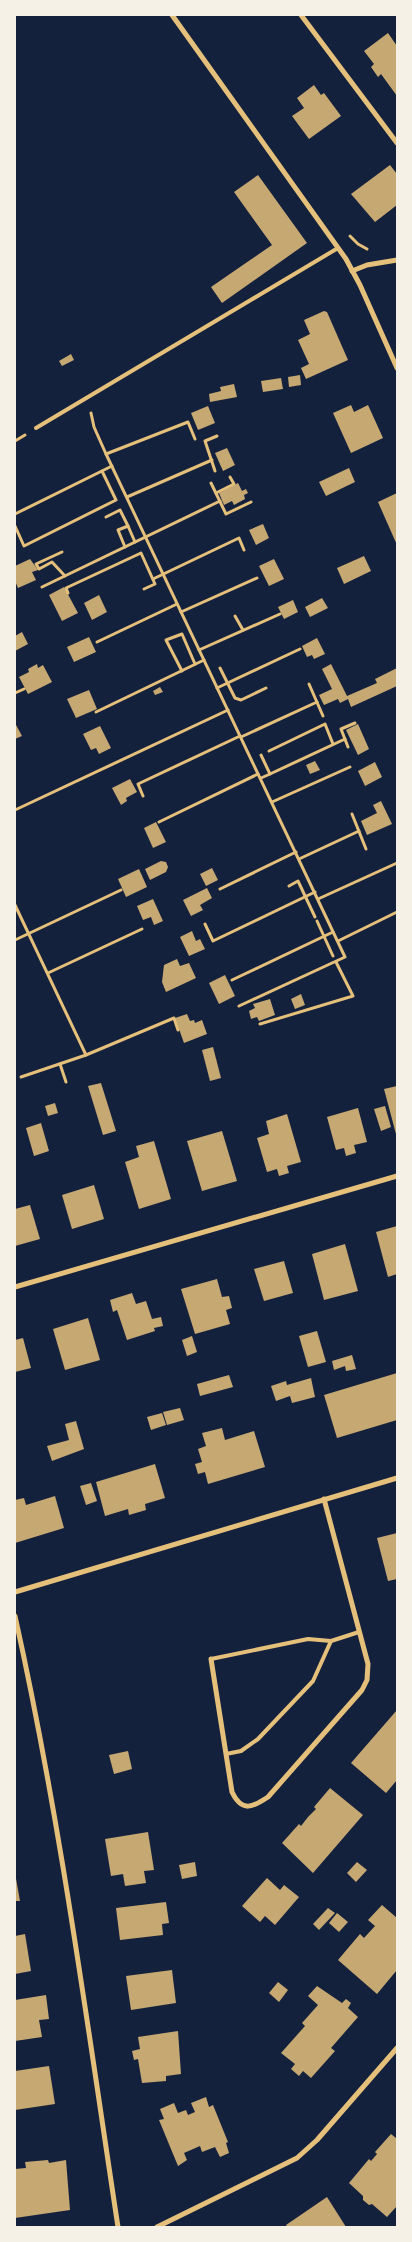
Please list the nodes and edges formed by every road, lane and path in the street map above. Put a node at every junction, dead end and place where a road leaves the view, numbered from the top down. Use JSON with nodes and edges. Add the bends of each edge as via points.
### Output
{"nodes":[{"id":1,"x":172,"y":15,"type":"edge"},
{"id":2,"x":301,"y":15,"type":"edge"},
{"id":3,"x":397,"y":143,"type":"edge"},
{"id":4,"x":338,"y":248,"type":"junction"},
{"id":5,"x":397,"y":260,"type":"edge"},
{"id":6,"x":352,"y":271,"type":"junction"},
{"id":7,"x":397,"y":368,"type":"edge"},
{"id":8,"x":88,"y":398,"type":"junction"},
{"id":9,"x":36,"y":428,"type":"dead end"},
{"id":10,"x":217,"y":436,"type":"dead end"},
{"id":11,"x":195,"y":438,"type":"dead end"},
{"id":12,"x":106,"y":454,"type":"junction"},
{"id":13,"x":212,"y":460,"type":"junction"},
{"id":14,"x":112,"y":466,"type":"junction"},
{"id":15,"x":102,"y":471,"type":"junction"},
{"id":16,"x":215,"y":471,"type":"dead end"},
{"id":17,"x":230,"y":477,"type":"dead end"},
{"id":18,"x":211,"y":483,"type":"dead end"},
{"id":19,"x":216,"y":493,"type":"junction"},
{"id":20,"x":127,"y":497,"type":"junction"},
{"id":21,"x":220,"y":501,"type":"junction"},
{"id":22,"x":251,"y":502,"type":"dead end"},
{"id":23,"x":15,"y":514,"type":"edge"},
{"id":24,"x":106,"y":517,"type":"dead end"},
{"id":25,"x":15,"y":526,"type":"edge"},
{"id":26,"x":128,"y":526,"type":"junction"},
{"id":27,"x":145,"y":536,"type":"junction"},
{"id":28,"x":135,"y":542,"type":"junction"},
{"id":29,"x":125,"y":547,"type":"junction"},
{"id":30,"x":244,"y":550,"type":"dead end"},
{"id":31,"x":62,"y":552,"type":"dead end"},
{"id":32,"x":163,"y":574,"type":"junction"},
{"id":33,"x":65,"y":576,"type":"junction"},
{"id":34,"x":257,"y":578,"type":"dead end"},
{"id":35,"x":153,"y":579,"type":"junction"},
{"id":36,"x":42,"y":588,"type":"dead end"},
{"id":37,"x":144,"y":589,"type":"dead end"},
{"id":38,"x":68,"y":593,"type":"dead end"},
{"id":39,"x":177,"y":604,"type":"junction"},
{"id":40,"x":182,"y":612,"type":"junction"},
{"id":41,"x":280,"y":614,"type":"dead end"},
{"id":42,"x":235,"y":616,"type":"dead end"},
{"id":43,"x":243,"y":630,"type":"junction"},
{"id":44,"x":97,"y":642,"type":"dead end"},
{"id":45,"x":300,"y":649,"type":"dead end"},
{"id":46,"x":200,"y":650,"type":"junction"},
{"id":47,"x":204,"y":660,"type":"junction"},
{"id":48,"x":195,"y":664,"type":"junction"},
{"id":49,"x":220,"y":668,"type":"dead end"},
{"id":50,"x":182,"y":671,"type":"junction"},
{"id":51,"x":228,"y":683,"type":"junction"},
{"id":52,"x":309,"y":684,"type":"dead end"},
{"id":53,"x":218,"y":688,"type":"junction"},
{"id":54,"x":266,"y":688,"type":"dead end"},
{"id":55,"x":24,"y":689,"type":"dead end"},
{"id":56,"x":15,"y":693,"type":"edge"},
{"id":57,"x":316,"y":702,"type":"junction"},
{"id":58,"x":228,"y":710,"type":"junction"},
{"id":59,"x":96,"y":712,"type":"dead end"},
{"id":60,"x":323,"y":716,"type":"dead end"},
{"id":61,"x":355,"y":722,"type":"dead end"},
{"id":62,"x":240,"y":736,"type":"junction"},
{"id":63,"x":344,"y":739,"type":"junction"},
{"id":64,"x":333,"y":744,"type":"junction"},
{"id":65,"x":348,"y":747,"type":"dead end"},
{"id":66,"x":269,"y":751,"type":"dead end"},
{"id":67,"x":261,"y":755,"type":"dead end"},
{"id":68,"x":350,"y":767,"type":"dead end"},
{"id":69,"x":258,"y":774,"type":"junction"},
{"id":70,"x":270,"y":774,"type":"junction"},
{"id":71,"x":260,"y":778,"type":"junction"},
{"id":72,"x":143,"y":796,"type":"dead end"},
{"id":73,"x":272,"y":802,"type":"junction"},
{"id":74,"x":15,"y":810,"type":"edge"},
{"id":75,"x":352,"y":814,"type":"dead end"},
{"id":76,"x":158,"y":822,"type":"dead end"},
{"id":77,"x":359,"y":831,"type":"junction"},
{"id":78,"x":366,"y":849,"type":"dead end"},
{"id":79,"x":296,"y":852,"type":"junction"},
{"id":80,"x":299,"y":859,"type":"junction"},
{"id":81,"x":397,"y":863,"type":"edge"},
{"id":82,"x":289,"y":886,"type":"dead end"},
{"id":83,"x":121,"y":890,"type":"dead end"},
{"id":84,"x":220,"y":890,"type":"dead end"},
{"id":85,"x":314,"y":892,"type":"junction"},
{"id":86,"x":305,"y":896,"type":"junction"},
{"id":87,"x":318,"y":899,"type":"junction"},
{"id":88,"x":15,"y":905,"type":"edge"},
{"id":89,"x":397,"y":912,"type":"edge"},
{"id":90,"x":205,"y":924,"type":"dead end"},
{"id":91,"x":142,"y":929,"type":"dead end"},
{"id":92,"x":333,"y":932,"type":"junction"},
{"id":93,"x":29,"y":934,"type":"junction"},
{"id":94,"x":324,"y":936,"type":"junction"},
{"id":95,"x":15,"y":940,"type":"edge"},
{"id":96,"x":338,"y":941,"type":"junction"},
{"id":97,"x":333,"y":956,"type":"dead end"},
{"id":98,"x":336,"y":962,"type":"junction"},
{"id":99,"x":48,"y":974,"type":"junction"},
{"id":100,"x":232,"y":980,"type":"dead end"},
{"id":101,"x":239,"y":1006,"type":"dead end"},
{"id":102,"x":260,"y":1024,"type":"dead end"},
{"id":103,"x":178,"y":1030,"type":"dead end"},
{"id":104,"x":86,"y":1055,"type":"junction"},
{"id":105,"x":60,"y":1064,"type":"junction"},
{"id":106,"x":21,"y":1077,"type":"dead end"},
{"id":107,"x":66,"y":1082,"type":"dead end"},
{"id":108,"x":397,"y":1176,"type":"edge"},
{"id":109,"x":15,"y":1286,"type":"edge"},
{"id":110,"x":397,"y":1478,"type":"edge"},
{"id":111,"x":324,"y":1500,"type":"junction"},
{"id":112,"x":15,"y":1592,"type":"edge"},
{"id":113,"x":15,"y":1616,"type":"edge"},
{"id":114,"x":359,"y":1632,"type":"junction"},
{"id":115,"x":331,"y":1641,"type":"junction"},
{"id":116,"x":211,"y":1659,"type":"joint"},
{"id":117,"x":226,"y":1754,"type":"junction"},
{"id":118,"x":397,"y":2048,"type":"edge"},
{"id":119,"x":118,"y":2227,"type":"edge"},
{"id":120,"x":157,"y":2227,"type":"edge"}],
"edges":[{"from":1,"to":4,"type":"street"},
{"from":2,"to":3,"type":"street"},
{"from":4,"to":6,"type":"street"},
{"from":4,"to":8,"type":"lane"},
{"from":5,"to":6,"type":"street","via":[[367,264]]},
{"from":6,"to":7,"type":"street"},
{"from":8,"to":9,"type":"lane"},
{"from":8,"to":12,"type":"path","via":[[94,427]]},
{"from":10,"to":13,"type":"path","via":[[205,441]]},
{"from":11,"to":12,"type":"path","via":[[188,422]]},
{"from":12,"to":14,"type":"path"},
{"from":13,"to":16,"type":"path"},
{"from":13,"to":20,"type":"path"},
{"from":14,"to":15,"type":"path"},
{"from":14,"to":20,"type":"path"},
{"from":15,"to":23,"type":"path"},
{"from":15,"to":25,"type":"path","via":[[116,500],[24,546]]},
{"from":17,"to":19,"type":"path","via":[[234,484]]},
{"from":18,"to":19,"type":"path"},
{"from":19,"to":21,"type":"path"},
{"from":20,"to":27,"type":"path"},
{"from":21,"to":22,"type":"path","via":[[226,514]]},
{"from":21,"to":27,"type":"path"},
{"from":24,"to":26,"type":"path","via":[[120,510]]},
{"from":26,"to":28,"type":"path"},
{"from":26,"to":29,"type":"path","via":[[118,530]]},
{"from":27,"to":28,"type":"path"},
{"from":27,"to":32,"type":"path"},
{"from":28,"to":29,"type":"path"},
{"from":29,"to":33,"type":"path"},
{"from":30,"to":32,"type":"path","via":[[238,538]]},
{"from":31,"to":33,"type":"path","via":[[36,564],[38,569],[52,562]]},
{"from":32,"to":35,"type":"path"},
{"from":32,"to":39,"type":"path"},
{"from":33,"to":36,"type":"path"},
{"from":34,"to":40,"type":"path"},
{"from":35,"to":37,"type":"path","via":[[155,584]]},
{"from":35,"to":38,"type":"path","via":[[141,553],[66,588]]},
{"from":39,"to":40,"type":"path"},
{"from":39,"to":44,"type":"path"},
{"from":40,"to":46,"type":"path"},
{"from":41,"to":43,"type":"path"},
{"from":42,"to":43,"type":"path"},
{"from":43,"to":46,"type":"path"},
{"from":45,"to":51,"type":"path"},
{"from":46,"to":47,"type":"path"},
{"from":47,"to":48,"type":"path"},
{"from":47,"to":53,"type":"path"},
{"from":48,"to":50,"type":"path"},
{"from":48,"to":50,"type":"path","via":[[182,634],[166,640]]},
{"from":49,"to":51,"type":"path"},
{"from":50,"to":59,"type":"path"},
{"from":51,"to":53,"type":"path"},
{"from":51,"to":54,"type":"path","via":[[235,698],[241,700]]},
{"from":52,"to":57,"type":"path"},
{"from":53,"to":58,"type":"path"},
{"from":55,"to":56,"type":"path"},
{"from":57,"to":60,"type":"path"},
{"from":57,"to":62,"type":"path"},
{"from":58,"to":62,"type":"path"},
{"from":58,"to":74,"type":"path"},
{"from":61,"to":63,"type":"path","via":[[341,729]]},
{"from":62,"to":69,"type":"path"},
{"from":62,"to":72,"type":"path","via":[[138,784]]},
{"from":63,"to":64,"type":"path"},
{"from":63,"to":65,"type":"path"},
{"from":64,"to":66,"type":"path","via":[[325,724]]},
{"from":64,"to":70,"type":"path"},
{"from":67,"to":70,"type":"path"},
{"from":68,"to":73,"type":"path"},
{"from":69,"to":71,"type":"path"},
{"from":69,"to":76,"type":"path"},
{"from":70,"to":71,"type":"path"},
{"from":71,"to":73,"type":"path"},
{"from":73,"to":79,"type":"path"},
{"from":75,"to":77,"type":"path"},
{"from":77,"to":78,"type":"path"},
{"from":77,"to":80,"type":"path"},
{"from":79,"to":80,"type":"path"},
{"from":79,"to":84,"type":"path"},
{"from":80,"to":85,"type":"path"},
{"from":81,"to":87,"type":"path"},
{"from":82,"to":86,"type":"path","via":[[298,881]]},
{"from":83,"to":93,"type":"path"},
{"from":85,"to":86,"type":"path"},
{"from":85,"to":87,"type":"path"},
{"from":86,"to":90,"type":"path","via":[[213,941]]},
{"from":86,"to":94,"type":"path"},
{"from":87,"to":92,"type":"path"},
{"from":88,"to":93,"type":"path"},
{"from":89,"to":96,"type":"path"},
{"from":91,"to":99,"type":"path"},
{"from":92,"to":94,"type":"path"},
{"from":92,"to":96,"type":"path"},
{"from":93,"to":95,"type":"path"},
{"from":93,"to":99,"type":"path"},
{"from":94,"to":97,"type":"path"},
{"from":94,"to":100,"type":"path"},
{"from":96,"to":98,"type":"path","via":[[346,957]]},
{"from":98,"to":101,"type":"path"},
{"from":98,"to":102,"type":"path","via":[[353,996]]},
{"from":99,"to":104,"type":"path"},
{"from":103,"to":104,"type":"path","via":[[174,1018]]},
{"from":104,"to":105,"type":"path"},
{"from":105,"to":106,"type":"path"},
{"from":105,"to":107,"type":"path"},
{"from":108,"to":109,"type":"street"},
{"from":110,"to":111,"type":"street"},
{"from":111,"to":112,"type":"street"},
{"from":111,"to":114,"type":"street"},
{"from":113,"to":119,"type":"street","via":[[57,1825]]},
{"from":114,"to":115,"type":"lane"},
{"from":114,"to":117,"type":"street","via":[[368,1664],[367,1680],[362,1690],[268,1797],[253,1807],[236,1801]]},
{"from":115,"to":116,"type":"lane","via":[[308,1639]]},
{"from":115,"to":117,"type":"lane","via":[[313,1681],[258,1739],[241,1752]]},
{"from":116,"to":117,"type":"street"},
{"from":118,"to":120,"type":"street","via":[[317,2140],[297,2158]]}]}
